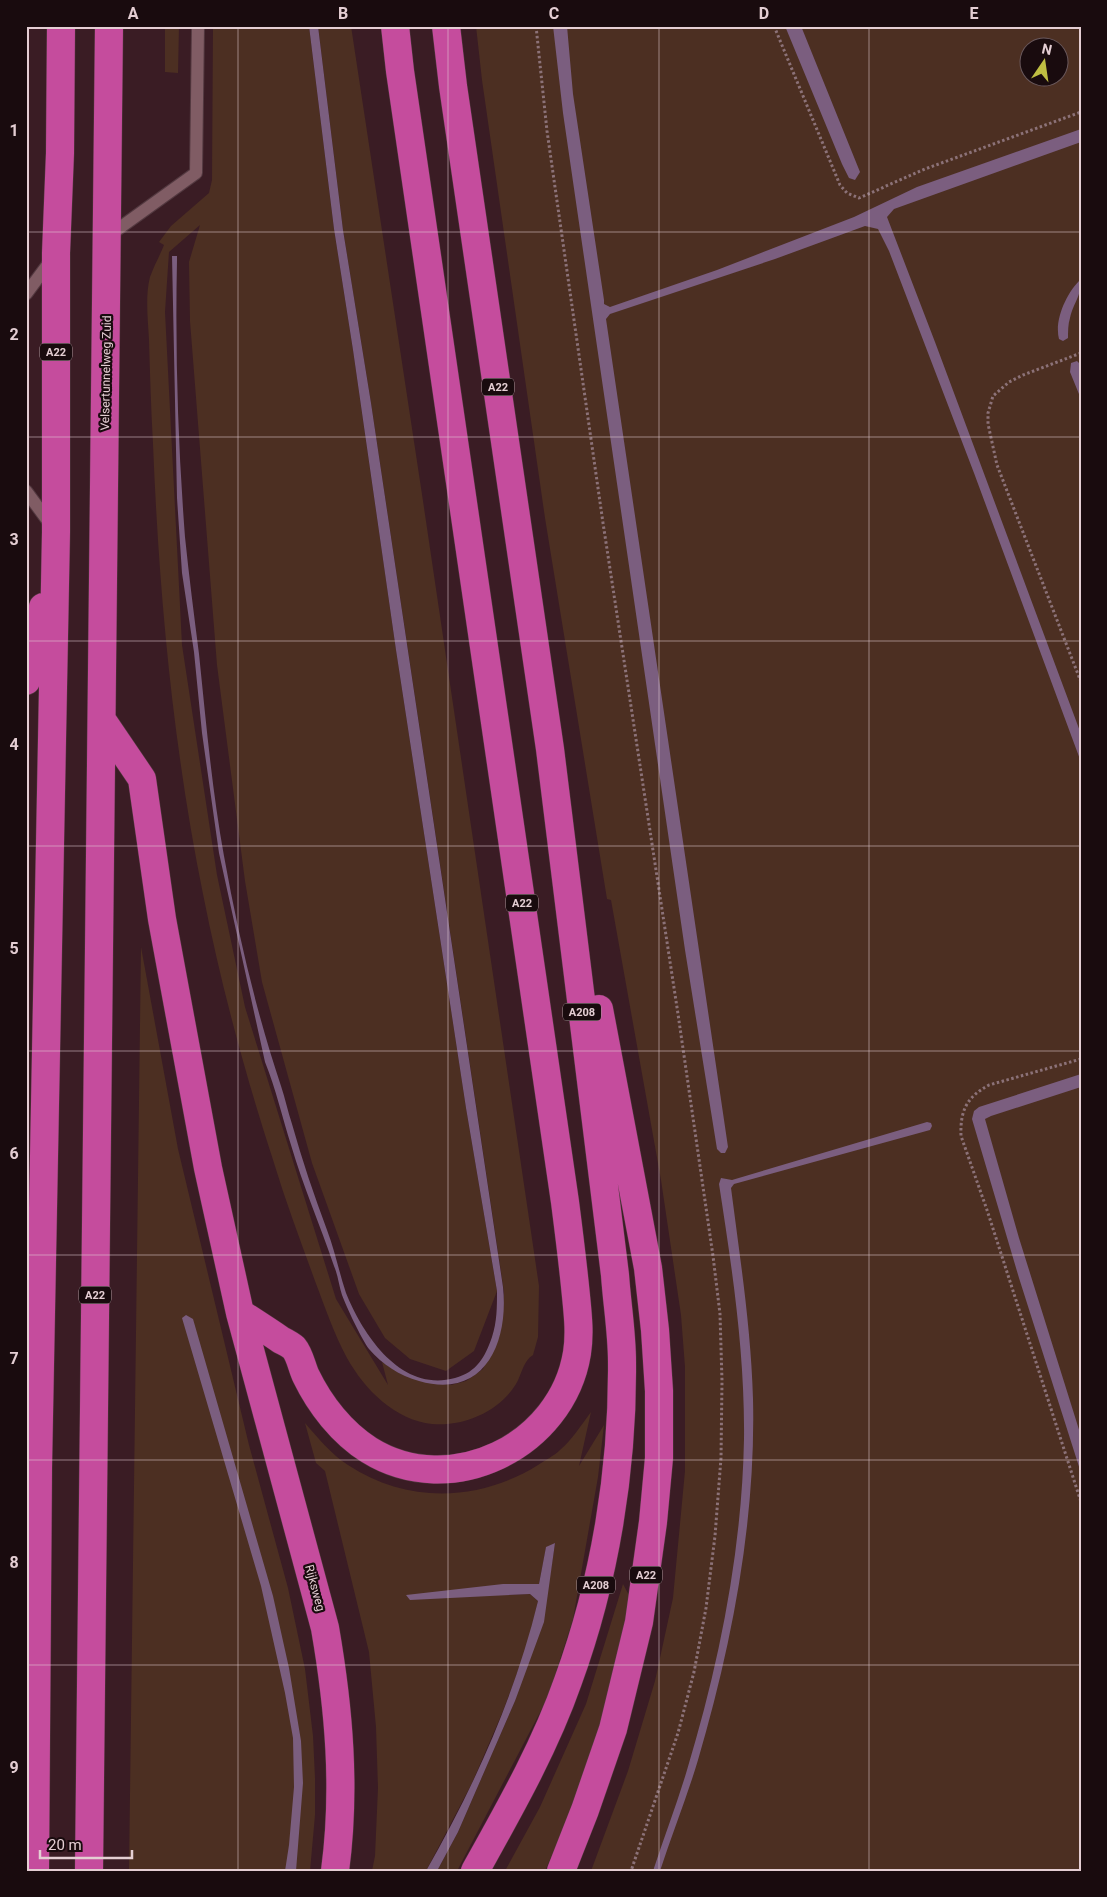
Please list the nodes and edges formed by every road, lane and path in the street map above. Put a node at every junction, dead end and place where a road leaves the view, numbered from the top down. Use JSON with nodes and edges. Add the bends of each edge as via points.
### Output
{"nodes":[{"id":1,"x":61,"y":26,"type":"edge"},
{"id":2,"x":109,"y":26,"type":"edge"},
{"id":3,"x":198,"y":26,"type":"edge"},
{"id":4,"x":395,"y":26,"type":"edge"},
{"id":5,"x":446,"y":26,"type":"edge"},
{"id":6,"x":536,"y":26,"type":"edge"},
{"id":7,"x":774,"y":26,"type":"edge"},
{"id":8,"x":1081,"y":112,"type":"edge"},
{"id":9,"x":107,"y":237,"type":"junction"},
{"id":10,"x":56,"y":253,"type":"junction"},
{"id":11,"x":26,"y":294,"type":"edge"},
{"id":12,"x":1081,"y":353,"type":"edge"},
{"id":13,"x":26,"y":490,"type":"edge"},
{"id":14,"x":56,"y":542,"type":"junction"},
{"id":15,"x":26,"y":681,"type":"edge"},
{"id":16,"x":1081,"y":682,"type":"edge"},
{"id":17,"x":102,"y":720,"type":"junction"},
{"id":18,"x":550,"y":749,"type":"junction"},
{"id":19,"x":1081,"y":1059,"type":"edge"},
{"id":20,"x":240,"y":1313,"type":"junction"},
{"id":21,"x":1081,"y":1502,"type":"edge"},
{"id":22,"x":35,"y":1871,"type":"edge"},
{"id":23,"x":89,"y":1871,"type":"edge"},
{"id":24,"x":335,"y":1871,"type":"edge"},
{"id":25,"x":475,"y":1871,"type":"edge"},
{"id":26,"x":561,"y":1871,"type":"edge"},
{"id":27,"x":631,"y":1871,"type":"edge"}],
"edges":[{"from":1,"to":10,"type":"highway","number":"A22"},
{"from":2,"to":9,"type":"highway","name":"Velsertunnelweg Zuid","number":"A22"},
{"from":3,"to":9,"type":"lane","via":[[196,173]]},
{"from":4,"to":20,"type":"highway","number":"A22","via":[[566,1211],[579,1332],[577,1354],[561,1399],[546,1421],[517,1446],[499,1457],[462,1468],[415,1467],[390,1460],[354,1439],[321,1400],[294,1348]]},
{"from":5,"to":18,"type":"highway","number":"A22"},
{"from":6,"to":27,"type":"path","via":[[551,160],[720,1314],[721,1458],[706,1608],[678,1733]]},
{"from":7,"to":8,"type":"path","via":[[840,185],[847,193],[859,198],[934,166]]},
{"from":9,"to":17,"type":"highway","name":"Velsertunnelweg Zuid","number":"A22"},
{"from":10,"to":11,"type":"lane"},
{"from":10,"to":14,"type":"highway","number":"A22"},
{"from":12,"to":16,"type":"path","via":[[1009,382],[993,396],[988,424],[997,465]]},
{"from":13,"to":14,"type":"lane"},
{"from":14,"to":15,"type":"highway","number":"A22"},
{"from":14,"to":22,"type":"highway","number":"A22","via":[[38,1458]]},
{"from":17,"to":20,"type":"highway","name":"Rijksweg","via":[[142,779],[177,1002],[208,1168]]},
{"from":17,"to":23,"type":"highway","number":"A22"},
{"from":18,"to":25,"type":"highway","number":"A208","via":[[615,1275],[622,1398],[615,1485],[598,1576],[579,1649],[537,1755]]},
{"from":18,"to":26,"type":"highway","number":"A22","via":[[648,1268],[660,1425],[653,1522],[639,1622],[613,1729]]},
{"from":19,"to":21,"type":"path","via":[[977,1091],[969,1099],[960,1124],[961,1136],[988,1210]]},
{"from":20,"to":24,"type":"highway","name":"Rijksweg","via":[[317,1594],[331,1660],[340,1735],[341,1790]]}]}
